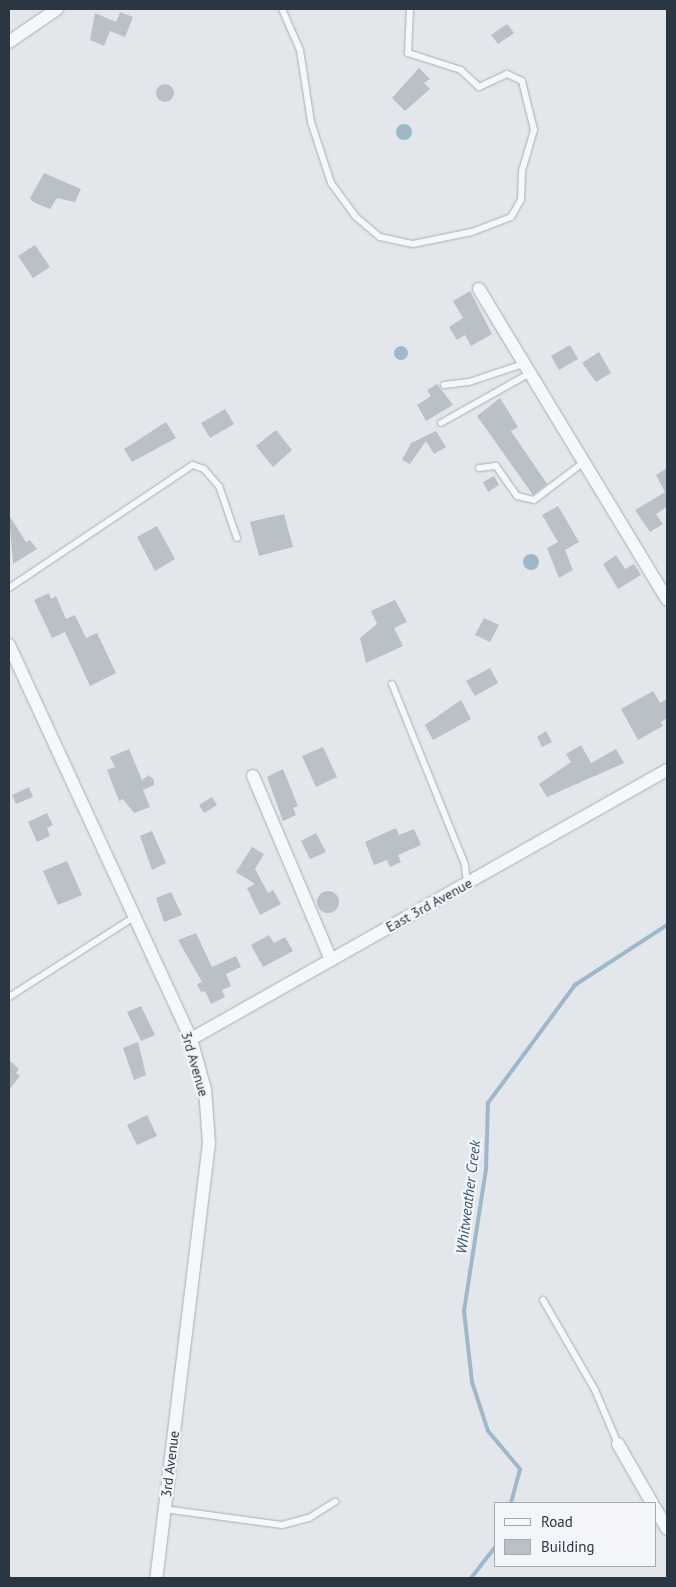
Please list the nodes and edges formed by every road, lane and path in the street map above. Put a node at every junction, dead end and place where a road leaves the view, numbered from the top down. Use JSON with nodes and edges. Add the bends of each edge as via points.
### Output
{"nodes":[{"id":1,"x":57,"y":9,"type":"edge"},
{"id":2,"x":282,"y":9,"type":"edge"},
{"id":3,"x":410,"y":9,"type":"edge"},
{"id":4,"x":9,"y":42,"type":"edge"},
{"id":5,"x":479,"y":289,"type":"dead end"},
{"id":6,"x":530,"y":367,"type":"junction"},
{"id":7,"x":444,"y":385,"type":"dead end"},
{"id":8,"x":441,"y":423,"type":"dead end"},
{"id":9,"x":586,"y":461,"type":"junction"},
{"id":10,"x":479,"y":468,"type":"dead end"},
{"id":11,"x":237,"y":538,"type":"dead end"},
{"id":12,"x":9,"y":588,"type":"edge"},
{"id":13,"x":667,"y":599,"type":"edge"},
{"id":14,"x":9,"y":644,"type":"edge"},
{"id":15,"x":392,"y":684,"type":"dead end"},
{"id":16,"x":667,"y":770,"type":"edge"},
{"id":17,"x":253,"y":776,"type":"dead end"},
{"id":18,"x":468,"y":883,"type":"junction"},
{"id":19,"x":134,"y":917,"type":"junction"},
{"id":20,"x":331,"y":960,"type":"junction"},
{"id":21,"x":9,"y":997,"type":"edge"},
{"id":22,"x":192,"y":1039,"type":"junction"},
{"id":23,"x":543,"y":1300,"type":"dead end"},
{"id":24,"x":618,"y":1444,"type":"joint"},
{"id":25,"x":334,"y":1502,"type":"dead end"},
{"id":26,"x":651,"y":1502,"type":"edge"},
{"id":27,"x":164,"y":1509,"type":"junction"},
{"id":28,"x":656,"y":1510,"type":"edge"},
{"id":29,"x":667,"y":1529,"type":"edge"},
{"id":30,"x":156,"y":1578,"type":"edge"}],
"edges":[{"from":1,"to":4,"type":"street"},
{"from":2,"to":3,"type":"lane","via":[[300,50],[311,122],[331,183],[356,217],[380,237],[413,244],[472,232],[511,217],[521,200],[522,170],[534,130],[522,81],[507,74],[478,87],[461,70],[408,53]]},
{"from":5,"to":6,"type":"street"},
{"from":6,"to":7,"type":"lane"},
{"from":6,"to":8,"type":"lane"},
{"from":6,"to":9,"type":"street"},
{"from":9,"to":10,"type":"lane","via":[[534,500],[518,496],[496,466]]},
{"from":9,"to":13,"type":"street"},
{"from":11,"to":12,"type":"lane","via":[[219,486],[204,469],[193,465]]},
{"from":14,"to":19,"type":"street","name":"3rd Avenue"},
{"from":15,"to":18,"type":"lane","via":[[465,865]]},
{"from":16,"to":18,"type":"street","name":"East 3rd Avenue"},
{"from":17,"to":20,"type":"street"},
{"from":18,"to":20,"type":"street","name":"East 3rd Avenue"},
{"from":19,"to":21,"type":"lane"},
{"from":19,"to":22,"type":"street","name":"3rd Avenue"},
{"from":20,"to":22,"type":"street","name":"East 3rd Avenue"},
{"from":22,"to":27,"type":"street","name":"3rd Avenue","via":[[205,1088],[209,1143]]},
{"from":23,"to":24,"type":"lane","via":[[594,1390]]},
{"from":24,"to":26,"type":"street"},
{"from":25,"to":27,"type":"lane","via":[[309,1518],[282,1525]]},
{"from":27,"to":30,"type":"street","name":"3rd Avenue"},
{"from":28,"to":29,"type":"street"}]}
